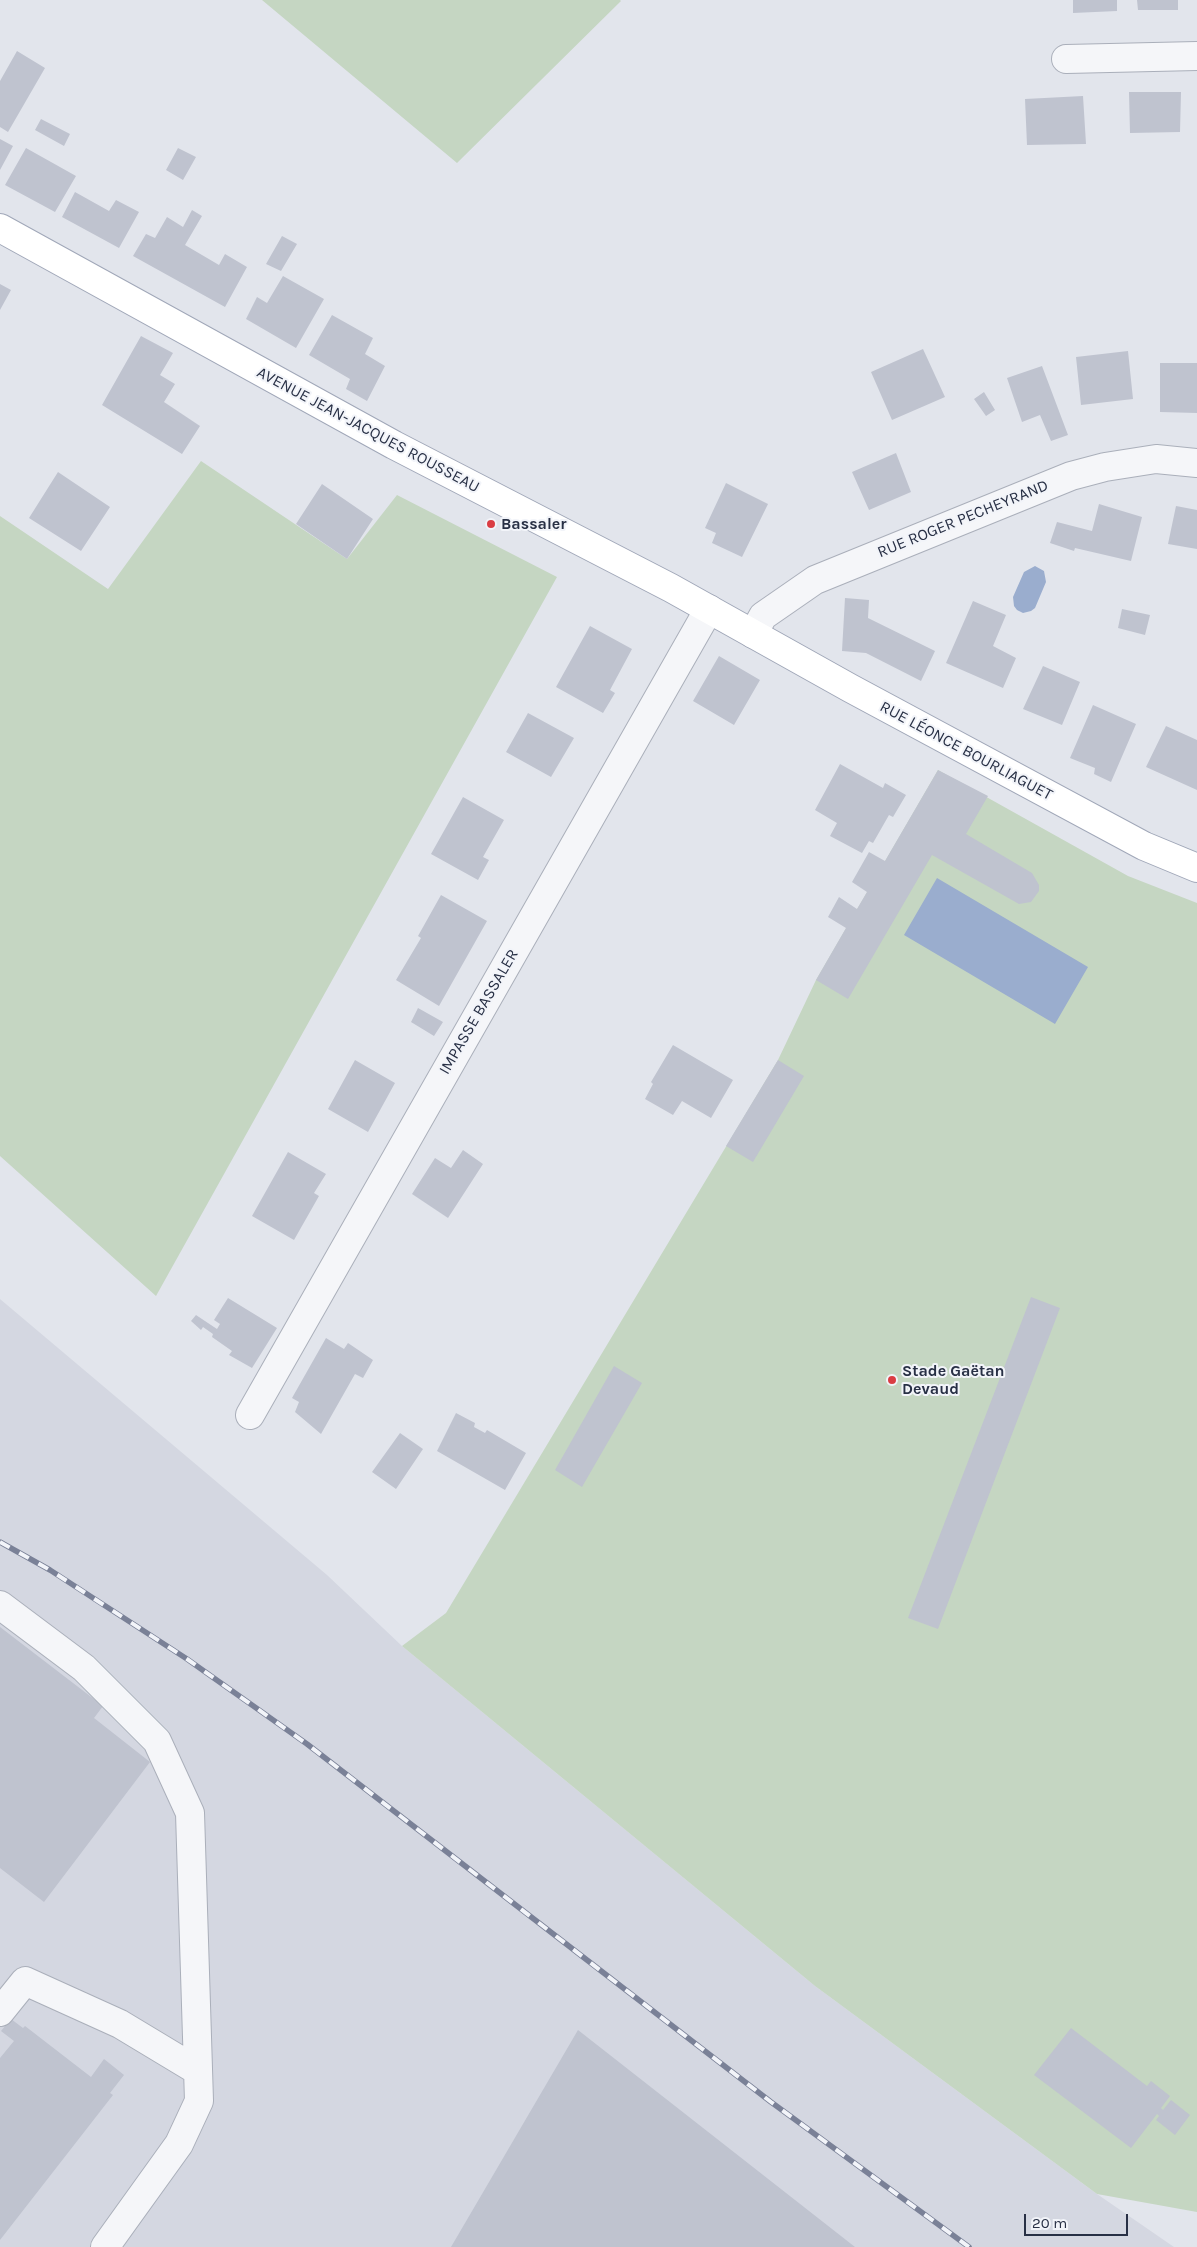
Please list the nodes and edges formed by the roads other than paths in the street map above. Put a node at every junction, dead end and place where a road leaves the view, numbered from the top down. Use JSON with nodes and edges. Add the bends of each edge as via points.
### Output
{"nodes":[{"id":1,"x":1197,"y":56,"type":"edge"},
{"id":2,"x":1066,"y":59,"type":"dead end"},
{"id":3,"x":0,"y":228,"type":"edge"},
{"id":4,"x":1197,"y":463,"type":"edge"},
{"id":5,"x":709,"y":609,"type":"junction"},
{"id":6,"x":746,"y":630,"type":"junction"},
{"id":7,"x":1197,"y":868,"type":"edge"},
{"id":8,"x":250,"y":1415,"type":"dead end"},
{"id":9,"x":0,"y":1605,"type":"edge"},
{"id":10,"x":0,"y":2012,"type":"edge"},
{"id":11,"x":198,"y":2072,"type":"junction"},
{"id":12,"x":105,"y":2247,"type":"edge"}],
"edges":[{"from":1,"to":2,"type":"street"},
{"from":3,"to":5,"type":"main road","name":"AVENUE JEAN-JACQUES ROUSSEAU","via":[[394,445]]},
{"from":4,"to":6,"type":"street","name":"RUE ROGER PECHEYRAND","via":[[1156,459],[1105,466],[1071,476],[815,580]]},
{"from":5,"to":6,"type":"main road","name":"AVENUE JEAN-JACQUES ROUSSEAU"},
{"from":5,"to":8,"type":"street","name":"IMPASSE BASSALER"},
{"from":6,"to":7,"type":"main road","name":"RUE LÉONCE BOURLIAGUET","via":[[1144,846]]},
{"from":9,"to":11,"type":"street","via":[[84,1668],[157,1741],[190,1813]]},
{"from":10,"to":11,"type":"street","via":[[25,1981],[120,2024]]},
{"from":11,"to":12,"type":"street","via":[[199,2101],[179,2144]]}]}
